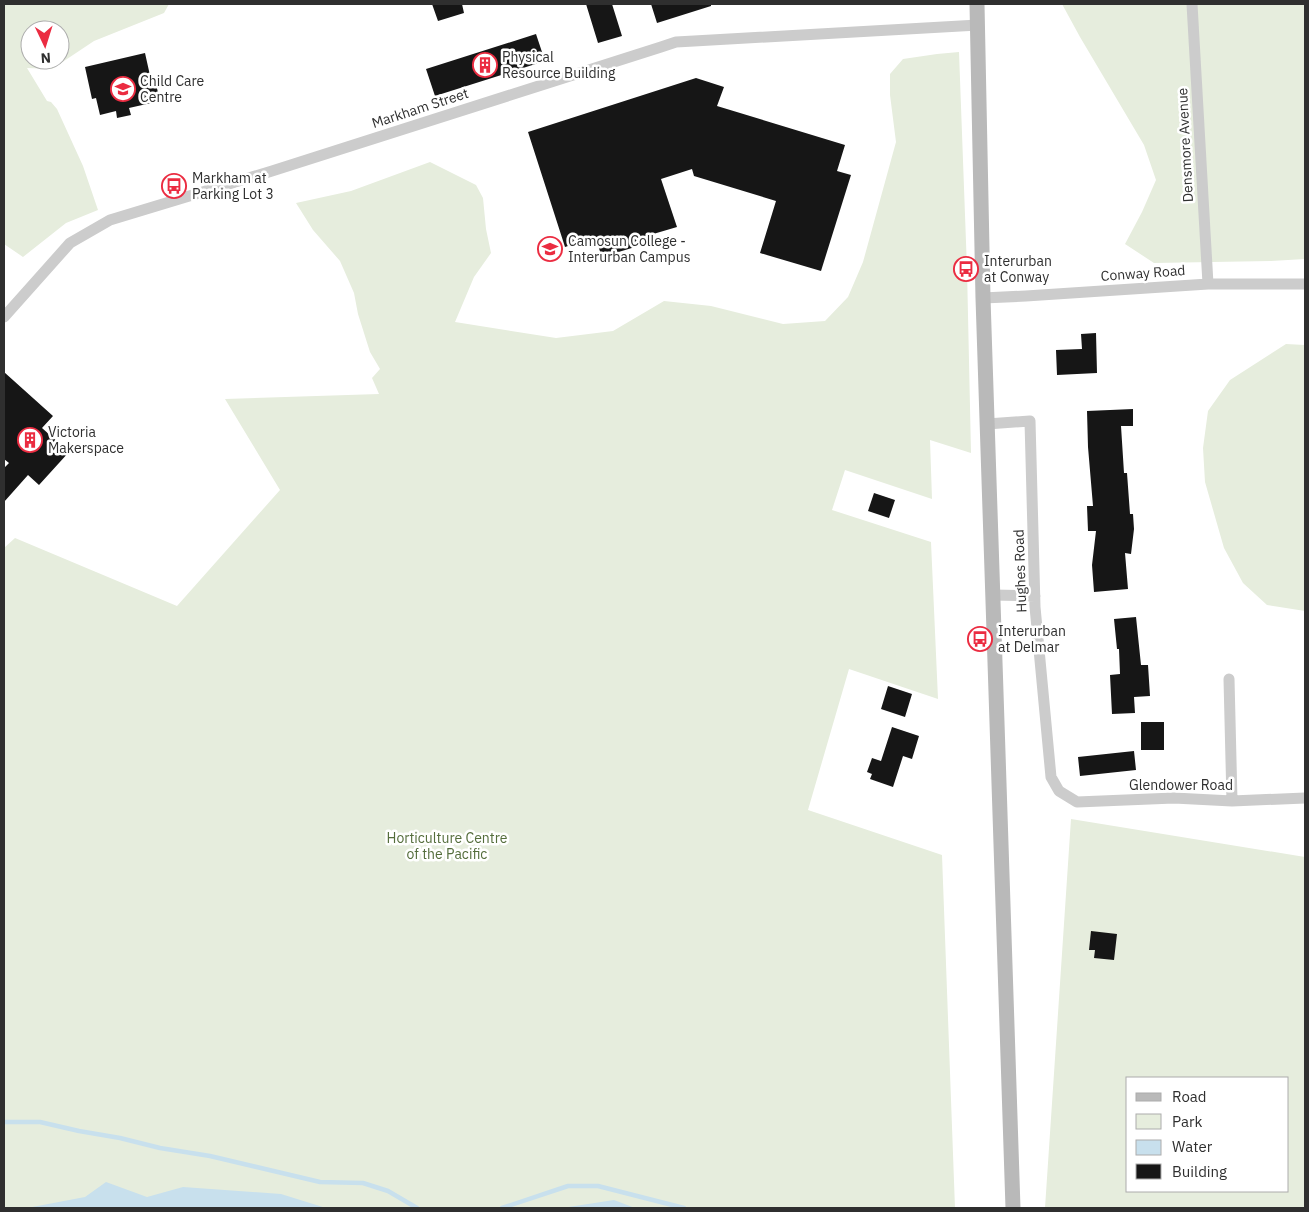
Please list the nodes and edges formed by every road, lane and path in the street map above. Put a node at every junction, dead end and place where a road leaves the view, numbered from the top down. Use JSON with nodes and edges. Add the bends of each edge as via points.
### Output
{"nodes":[{"id":1,"x":977,"y":4,"type":"edge"},
{"id":2,"x":1192,"y":4,"type":"edge"},
{"id":3,"x":978,"y":25,"type":"junction"},
{"id":4,"x":1208,"y":284,"type":"junction"},
{"id":5,"x":1305,"y":284,"type":"edge"},
{"id":6,"x":983,"y":298,"type":"junction"},
{"id":7,"x":4,"y":317,"type":"edge"},
{"id":8,"x":987,"y":424,"type":"junction"},
{"id":9,"x":992,"y":595,"type":"junction"},
{"id":10,"x":1035,"y":596,"type":"junction"},
{"id":11,"x":1228,"y":678,"type":"dead end"},
{"id":12,"x":1059,"y":790,"type":"joint"},
{"id":13,"x":1305,"y":798,"type":"edge"},
{"id":14,"x":1232,"y":801,"type":"junction"},
{"id":15,"x":1013,"y":1208,"type":"edge"}],
"edges":[{"from":1,"to":3,"type":"main road"},
{"from":2,"to":4,"type":"street","name":"Densmore Avenue"},
{"from":3,"to":6,"type":"main road"},
{"from":3,"to":7,"type":"street","name":"Markham Street","via":[[676,42],[110,220],[70,243]]},
{"from":4,"to":5,"type":"street","name":"Conway Road"},
{"from":4,"to":6,"type":"street","name":"Conway Road"},
{"from":6,"to":8,"type":"main road"},
{"from":8,"to":9,"type":"main road"},
{"from":8,"to":10,"type":"street","name":"Hughes Road","via":[[1030,422]]},
{"from":9,"to":10,"type":"street"},
{"from":9,"to":15,"type":"main road"},
{"from":10,"to":12,"type":"street","name":"Hughes Road","via":[[1051,777]]},
{"from":11,"to":14,"type":"street"},
{"from":12,"to":14,"type":"street","name":"Glendower Road","via":[[1077,802],[1174,798]]},
{"from":13,"to":14,"type":"street","name":"Glendower Road"}]}
